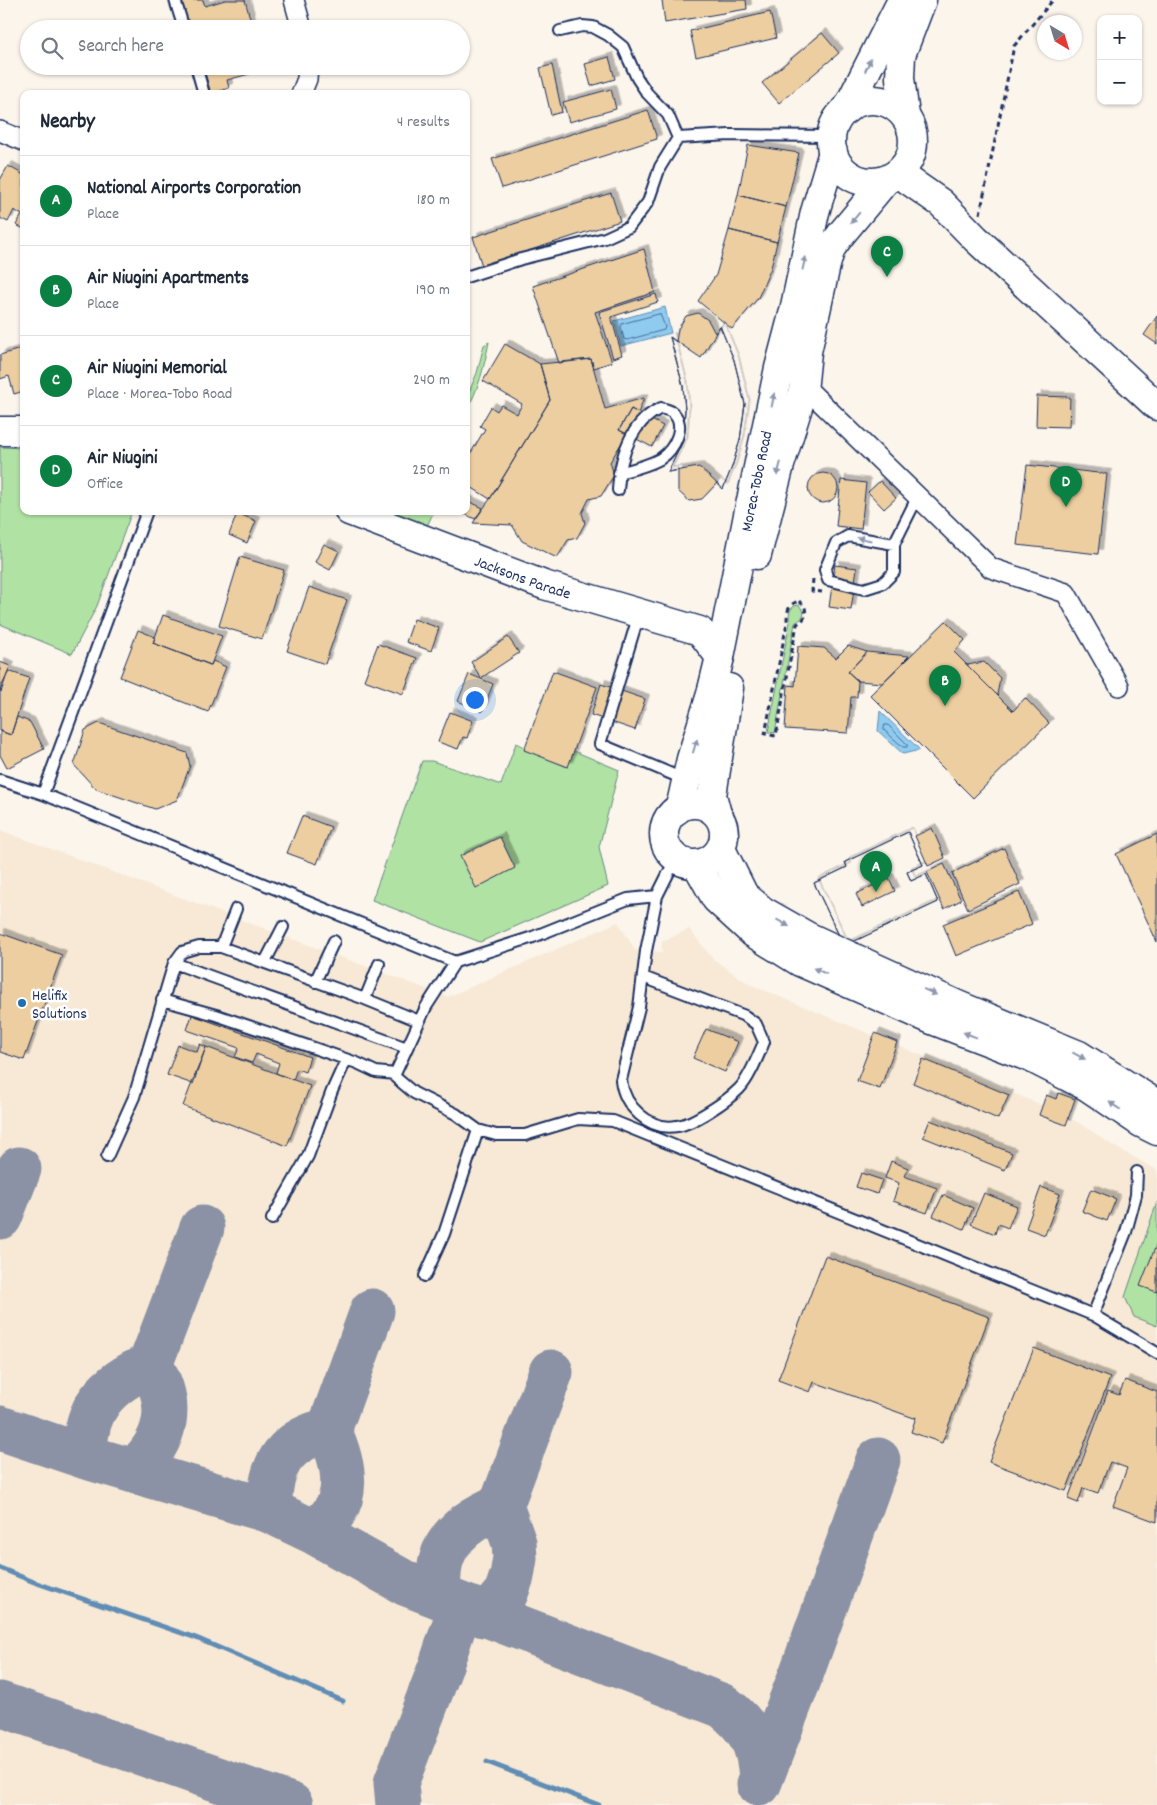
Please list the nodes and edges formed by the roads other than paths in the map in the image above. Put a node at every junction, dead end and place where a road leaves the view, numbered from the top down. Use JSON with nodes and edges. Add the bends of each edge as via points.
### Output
{"nodes":[{"id":1,"x":175,"y":0,"type":"edge"},
{"id":2,"x":294,"y":0,"type":"edge"},
{"id":3,"x":902,"y":0,"type":"edge"},
{"id":4,"x":922,"y":0,"type":"edge"},
{"id":5,"x":181,"y":20,"type":"edge"},
{"id":6,"x":300,"y":20,"type":"edge"},
{"id":7,"x":560,"y":31,"type":"dead end"},
{"id":8,"x":199,"y":75,"type":"edge"},
{"id":9,"x":307,"y":75,"type":"edge"},
{"id":10,"x":203,"y":90,"type":"edge"},
{"id":11,"x":302,"y":90,"type":"edge"},
{"id":12,"x":847,"y":108,"type":"junction"},
{"id":13,"x":909,"y":123,"type":"junction"},
{"id":14,"x":0,"y":130,"type":"edge"},
{"id":15,"x":678,"y":138,"type":"junction"},
{"id":16,"x":20,"y":139,"type":"edge"},
{"id":17,"x":832,"y":144,"type":"junction"},
{"id":18,"x":892,"y":176,"type":"junction"},
{"id":19,"x":941,"y":203,"type":"junction"},
{"id":20,"x":470,"y":276,"type":"edge"},
{"id":21,"x":803,"y":385,"type":"junction"},
{"id":22,"x":1157,"y":406,"type":"edge"},
{"id":23,"x":0,"y":431,"type":"edge"},
{"id":24,"x":20,"y":431,"type":"edge"},
{"id":25,"x":619,"y":473,"type":"junction"},
{"id":26,"x":618,"y":490,"type":"dead end"},
{"id":27,"x":918,"y":496,"type":"junction"},
{"id":28,"x":146,"y":515,"type":"edge"},
{"id":29,"x":359,"y":515,"type":"edge"},
{"id":30,"x":894,"y":544,"type":"junction"},
{"id":31,"x":729,"y":612,"type":"junction"},
{"id":32,"x":639,"y":613,"type":"junction"},
{"id":33,"x":700,"y":631,"type":"junction"},
{"id":34,"x":720,"y":657,"type":"junction"},
{"id":35,"x":1118,"y":686,"type":"dead end"},
{"id":36,"x":0,"y":780,"type":"edge"},
{"id":37,"x":687,"y":781,"type":"junction"},
{"id":38,"x":43,"y":794,"type":"junction"},
{"id":39,"x":677,"y":810,"type":"junction"},
{"id":40,"x":717,"y":814,"type":"junction"},
{"id":41,"x":720,"y":849,"type":"junction"},
{"id":42,"x":686,"y":861,"type":"junction"},
{"id":43,"x":657,"y":896,"type":"junction"},
{"id":44,"x":236,"y":909,"type":"dead end"},
{"id":45,"x":283,"y":927,"type":"dead end"},
{"id":46,"x":334,"y":942,"type":"dead end"},
{"id":47,"x":220,"y":947,"type":"junction"},
{"id":48,"x":265,"y":962,"type":"junction"},
{"id":49,"x":455,"y":962,"type":"junction"},
{"id":50,"x":174,"y":963,"type":"junction"},
{"id":51,"x":379,"y":964,"type":"dead end"},
{"id":52,"x":642,"y":977,"type":"junction"},
{"id":53,"x":315,"y":982,"type":"junction"},
{"id":54,"x":365,"y":999,"type":"junction"},
{"id":55,"x":162,"y":1000,"type":"junction"},
{"id":56,"x":419,"y":1021,"type":"junction"},
{"id":57,"x":407,"y":1048,"type":"junction"},
{"id":58,"x":346,"y":1060,"type":"junction"},
{"id":59,"x":394,"y":1074,"type":"junction"},
{"id":60,"x":1157,"y":1104,"type":"edge"},
{"id":61,"x":478,"y":1130,"type":"junction"},
{"id":62,"x":1157,"y":1131,"type":"edge"},
{"id":63,"x":107,"y":1157,"type":"dead end"},
{"id":64,"x":1138,"y":1172,"type":"dead end"},
{"id":65,"x":272,"y":1219,"type":"dead end"},
{"id":66,"x":425,"y":1276,"type":"dead end"},
{"id":67,"x":1093,"y":1315,"type":"junction"},
{"id":68,"x":1157,"y":1353,"type":"edge"}],
"edges":[{"from":1,"to":5,"type":"lane"},
{"from":2,"to":6,"type":"street"},
{"from":12,"to":3,"type":"main road","one_way":true},
{"from":4,"to":13,"type":"main road","via":[[900,54],[900,78]]},
{"from":7,"to":15,"type":"lane","via":[[593,27],[623,47],[637,78],[668,116]]},
{"from":8,"to":10,"type":"lane"},
{"from":9,"to":11,"type":"street"},
{"from":12,"to":13,"type":"main road","via":[[861,101],[877,100],[893,104]]},
{"from":12,"to":17,"type":"main road","via":[[836,121]]},
{"from":13,"to":18,"type":"main road","via":[[913,146],[908,161]]},
{"from":13,"to":19,"type":"main road","via":[[922,164]]},
{"from":14,"to":16,"type":"street"},
{"from":15,"to":17,"type":"lane","via":[[730,135]]},
{"from":15,"to":20,"type":"lane","via":[[660,167],[648,202],[629,227],[605,238]]},
{"from":17,"to":18,"type":"main road","via":[[840,166],[852,176],[867,181]]},
{"from":31,"to":17,"type":"main road","name":"Morea-Tobo Road","one_way":true,"via":[[780,360]]},
{"from":18,"to":19,"type":"main road"},
{"from":18,"to":21,"type":"main road","name":"Morea-Tobo Road","one_way":true,"via":[[831,248],[806,352]]},
{"from":19,"to":22,"type":"main road","via":[[976,240]]},
{"from":21,"to":27,"type":"street"},
{"from":21,"to":40,"type":"main road","name":"Morea-Tobo Road","one_way":true,"via":[[758,550],[724,712],[712,795]]},
{"from":23,"to":24,"type":"main road"},
{"from":25,"to":25,"type":"lane","via":[[628,441],[649,414],[661,408],[671,412],[678,420],[675,444],[663,457]]},
{"from":25,"to":26,"type":"lane"},
{"from":27,"to":30,"type":"lane"},
{"from":27,"to":35,"type":"street","via":[[991,568],[1066,592]]},
{"from":28,"to":38,"type":"lane"},
{"from":29,"to":32,"type":"main road","name":"Jacksons Parade","via":[[537,583]]},
{"from":30,"to":30,"type":"lane","one_way":true,"via":[[848,536],[836,543],[825,570],[828,580],[864,589],[883,583],[894,572]]},
{"from":31,"to":33,"type":"main road"},
{"from":31,"to":34,"type":"main road","name":"Morea-Tobo Road"},
{"from":32,"to":33,"type":"main road","name":"Jacksons Parade"},
{"from":32,"to":37,"type":"lane","via":[[600,744]]},
{"from":33,"to":34,"type":"main road"},
{"from":37,"to":34,"type":"main road","name":"Morea-Tobo Road","one_way":true},
{"from":36,"to":38,"type":"lane"},
{"from":37,"to":39,"type":"main road","name":"Morea-Tobo Road"},
{"from":38,"to":49,"type":"lane"},
{"from":39,"to":40,"type":"main road","via":[[698,804]]},
{"from":39,"to":42,"type":"main road","via":[[669,818],[664,839],[668,850]]},
{"from":40,"to":41,"type":"main road","via":[[723,825]]},
{"from":41,"to":42,"type":"main road","via":[[711,860]]},
{"from":41,"to":60,"type":"main road","one_way":true,"via":[[744,895],[763,911],[874,967],[1079,1055]]},
{"from":42,"to":43,"type":"lane"},
{"from":62,"to":42,"type":"main road","one_way":true,"via":[[1086,1086],[1031,1058],[932,1020],[800,962],[753,933],[716,899]]},
{"from":43,"to":49,"type":"lane","via":[[628,899],[532,937]]},
{"from":43,"to":52,"type":"lane"},
{"from":44,"to":47,"type":"lane"},
{"from":45,"to":48,"type":"lane"},
{"from":46,"to":53,"type":"lane"},
{"from":47,"to":48,"type":"lane"},
{"from":47,"to":50,"type":"lane","via":[[199,947],[182,952]]},
{"from":48,"to":53,"type":"lane"},
{"from":49,"to":56,"type":"lane"},
{"from":50,"to":55,"type":"lane"},
{"from":50,"to":57,"type":"lane"},
{"from":51,"to":54,"type":"lane"},
{"from":52,"to":52,"type":"lane","via":[[745,1016],[756,1024],[764,1042],[740,1088],[706,1114],[677,1126],[648,1121],[629,1103],[622,1091],[621,1080],[639,1007]]},
{"from":53,"to":54,"type":"lane"},
{"from":54,"to":56,"type":"lane"},
{"from":55,"to":58,"type":"lane"},
{"from":55,"to":63,"type":"lane","via":[[134,1097]]},
{"from":56,"to":57,"type":"lane"},
{"from":57,"to":59,"type":"lane"},
{"from":58,"to":59,"type":"lane","via":[[376,1072]]},
{"from":58,"to":65,"type":"lane","via":[[308,1156]]},
{"from":59,"to":61,"type":"lane","via":[[414,1093],[456,1114]]},
{"from":61,"to":66,"type":"lane","via":[[444,1234]]},
{"from":61,"to":67,"type":"lane","via":[[496,1135],[525,1135],[578,1119],[613,1122]]},
{"from":64,"to":67,"type":"lane","via":[[1126,1232]]},
{"from":67,"to":68,"type":"lane"}]}
